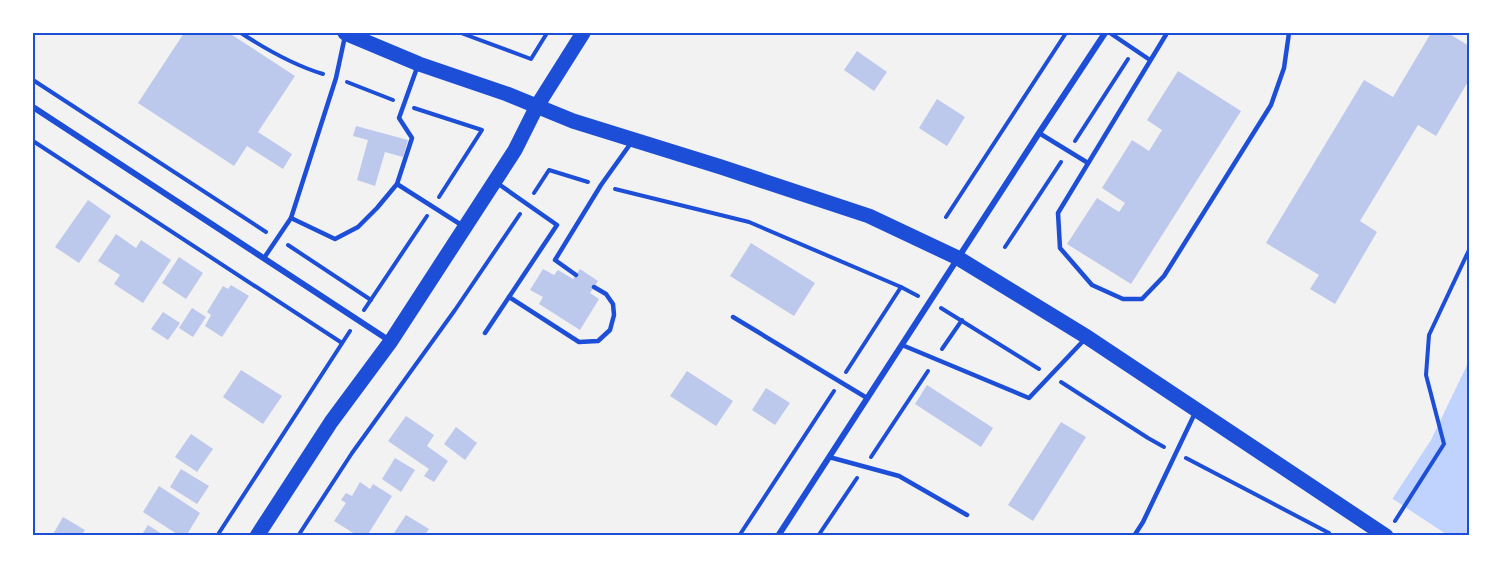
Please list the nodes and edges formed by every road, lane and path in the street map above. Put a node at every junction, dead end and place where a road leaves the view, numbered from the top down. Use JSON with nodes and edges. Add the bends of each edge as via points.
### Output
{"nodes":[{"id":1,"x":241,"y":33,"type":"edge"},
{"id":2,"x":345,"y":33,"type":"edge"},
{"id":3,"x":461,"y":33,"type":"edge"},
{"id":4,"x":548,"y":33,"type":"edge"},
{"id":5,"x":583,"y":33,"type":"edge"},
{"id":6,"x":1066,"y":33,"type":"edge"},
{"id":7,"x":1107,"y":33,"type":"edge"},
{"id":8,"x":1167,"y":33,"type":"edge"},
{"id":9,"x":1289,"y":33,"type":"edge"},
{"id":10,"x":1150,"y":60,"type":"junction"},
{"id":11,"x":419,"y":64,"type":"junction"},
{"id":12,"x":336,"y":78,"type":"junction"},
{"id":13,"x":33,"y":80,"type":"edge"},
{"id":14,"x":405,"y":104,"type":"junction"},
{"id":15,"x":537,"y":106,"type":"junction"},
{"id":16,"x":33,"y":107,"type":"edge"},
{"id":17,"x":482,"y":130,"type":"dead end"},
{"id":18,"x":1039,"y":133,"type":"junction"},
{"id":19,"x":634,"y":139,"type":"junction"},
{"id":20,"x":33,"y":141,"type":"edge"},
{"id":21,"x":1088,"y":163,"type":"junction"},
{"id":22,"x":495,"y":181,"type":"junction"},
{"id":23,"x":397,"y":184,"type":"junction"},
{"id":24,"x":600,"y":185,"type":"junction"},
{"id":25,"x":527,"y":204,"type":"junction"},
{"id":26,"x":946,"y":217,"type":"dead end"},
{"id":27,"x":291,"y":218,"type":"junction"},
{"id":28,"x":465,"y":227,"type":"junction"},
{"id":29,"x":277,"y":238,"type":"junction"},
{"id":30,"x":1469,"y":250,"type":"edge"},
{"id":31,"x":264,"y":258,"type":"junction"},
{"id":32,"x":958,"y":258,"type":"junction"},
{"id":33,"x":576,"y":275,"type":"dead end"},
{"id":34,"x":594,"y":287,"type":"dead end"},
{"id":35,"x":901,"y":287,"type":"junction"},
{"id":36,"x":509,"y":297,"type":"junction"},
{"id":37,"x":371,"y":300,"type":"dead end"},
{"id":38,"x":930,"y":302,"type":"junction"},
{"id":39,"x":733,"y":317,"type":"dead end"},
{"id":40,"x":962,"y":320,"type":"junction"},
{"id":41,"x":485,"y":333,"type":"dead end"},
{"id":42,"x":1087,"y":338,"type":"junction"},
{"id":43,"x":391,"y":341,"type":"junction"},
{"id":44,"x":342,"y":343,"type":"dead end"},
{"id":45,"x":902,"y":345,"type":"junction"},
{"id":46,"x":936,"y":359,"type":"junction"},
{"id":47,"x":1050,"y":376,"type":"junction"},
{"id":48,"x":840,"y":381,"type":"junction"},
{"id":49,"x":867,"y":398,"type":"junction"},
{"id":50,"x":1196,"y":410,"type":"junction"},
{"id":51,"x":1176,"y":453,"type":"junction"},
{"id":52,"x":829,"y":457,"type":"junction"},
{"id":53,"x":864,"y":466,"type":"junction"},
{"id":54,"x":967,"y":515,"type":"dead end"},
{"id":55,"x":1388,"y":532,"type":"edge"},
{"id":56,"x":1329,"y":533,"type":"dead end"},
{"id":57,"x":257,"y":536,"type":"edge"},
{"id":58,"x":298,"y":536,"type":"edge"},
{"id":59,"x":739,"y":536,"type":"edge"},
{"id":60,"x":778,"y":536,"type":"edge"},
{"id":61,"x":818,"y":536,"type":"edge"},
{"id":62,"x":1134,"y":536,"type":"edge"}],
"edges":[{"from":1,"to":12,"type":"path","via":[[303,68]]},
{"from":2,"to":11,"type":"main road"},
{"from":2,"to":12,"type":"lane"},
{"from":3,"to":4,"type":"path","via":[[531,59]]},
{"from":5,"to":15,"type":"main road"},
{"from":6,"to":26,"type":"path"},
{"from":7,"to":10,"type":"lane"},
{"from":7,"to":18,"type":"street"},
{"from":8,"to":10,"type":"lane"},
{"from":9,"to":21,"type":"lane","via":[[1284,68],[1271,105],[1164,276],[1143,299],[1124,299],[1092,285],[1060,248],[1058,213]]},
{"from":10,"to":21,"type":"lane"},
{"from":11,"to":14,"type":"lane"},
{"from":11,"to":15,"type":"main road"},
{"from":12,"to":14,"type":"path"},
{"from":12,"to":27,"type":"lane"},
{"from":13,"to":29,"type":"path"},
{"from":14,"to":17,"type":"path"},
{"from":14,"to":23,"type":"lane","via":[[399,118],[412,138]]},
{"from":15,"to":19,"type":"main road"},
{"from":15,"to":22,"type":"main road"},
{"from":16,"to":31,"type":"street"},
{"from":18,"to":21,"type":"lane"},
{"from":18,"to":32,"type":"street"},
{"from":19,"to":24,"type":"lane"},
{"from":19,"to":32,"type":"main road","via":[[869,216]]},
{"from":20,"to":44,"type":"path"},
{"from":22,"to":25,"type":"lane"},
{"from":22,"to":28,"type":"main road"},
{"from":23,"to":27,"type":"lane","via":[[358,227],[335,239]]},
{"from":23,"to":28,"type":"lane"},
{"from":24,"to":25,"type":"path","via":[[549,170]]},
{"from":24,"to":33,"type":"lane","via":[[555,260]]},
{"from":24,"to":35,"type":"path","via":[[750,222]]},
{"from":25,"to":36,"type":"lane","via":[[557,225]]},
{"from":25,"to":58,"type":"path"},
{"from":27,"to":29,"type":"lane"},
{"from":28,"to":43,"type":"main road"},
{"from":29,"to":31,"type":"lane"},
{"from":29,"to":37,"type":"path"},
{"from":30,"to":55,"type":"path","via":[[1429,335],[1426,375],[1444,444]]},
{"from":31,"to":43,"type":"street"},
{"from":32,"to":38,"type":"street"},
{"from":32,"to":42,"type":"main road"},
{"from":34,"to":36,"type":"lane","via":[[614,303],[610,330],[598,341],[579,342]]},
{"from":35,"to":38,"type":"path"},
{"from":35,"to":48,"type":"path"},
{"from":36,"to":41,"type":"lane"},
{"from":38,"to":40,"type":"path"},
{"from":38,"to":45,"type":"street"},
{"from":39,"to":48,"type":"lane"},
{"from":40,"to":46,"type":"path"},
{"from":40,"to":47,"type":"path"},
{"from":42,"to":47,"type":"lane"},
{"from":42,"to":50,"type":"main road"},
{"from":43,"to":57,"type":"main road","via":[[331,422]]},
{"from":45,"to":46,"type":"lane"},
{"from":45,"to":49,"type":"street"},
{"from":46,"to":47,"type":"lane","via":[[1029,398]]},
{"from":46,"to":53,"type":"path"},
{"from":47,"to":51,"type":"path"},
{"from":48,"to":49,"type":"lane"},
{"from":48,"to":59,"type":"path"},
{"from":49,"to":52,"type":"street"},
{"from":50,"to":51,"type":"lane"},
{"from":50,"to":55,"type":"main road","via":[[1346,509]]},
{"from":51,"to":56,"type":"path"},
{"from":51,"to":62,"type":"lane"},
{"from":52,"to":53,"type":"lane"},
{"from":52,"to":60,"type":"street"},
{"from":53,"to":54,"type":"lane","via":[[899,476]]},
{"from":53,"to":61,"type":"path"}]}
